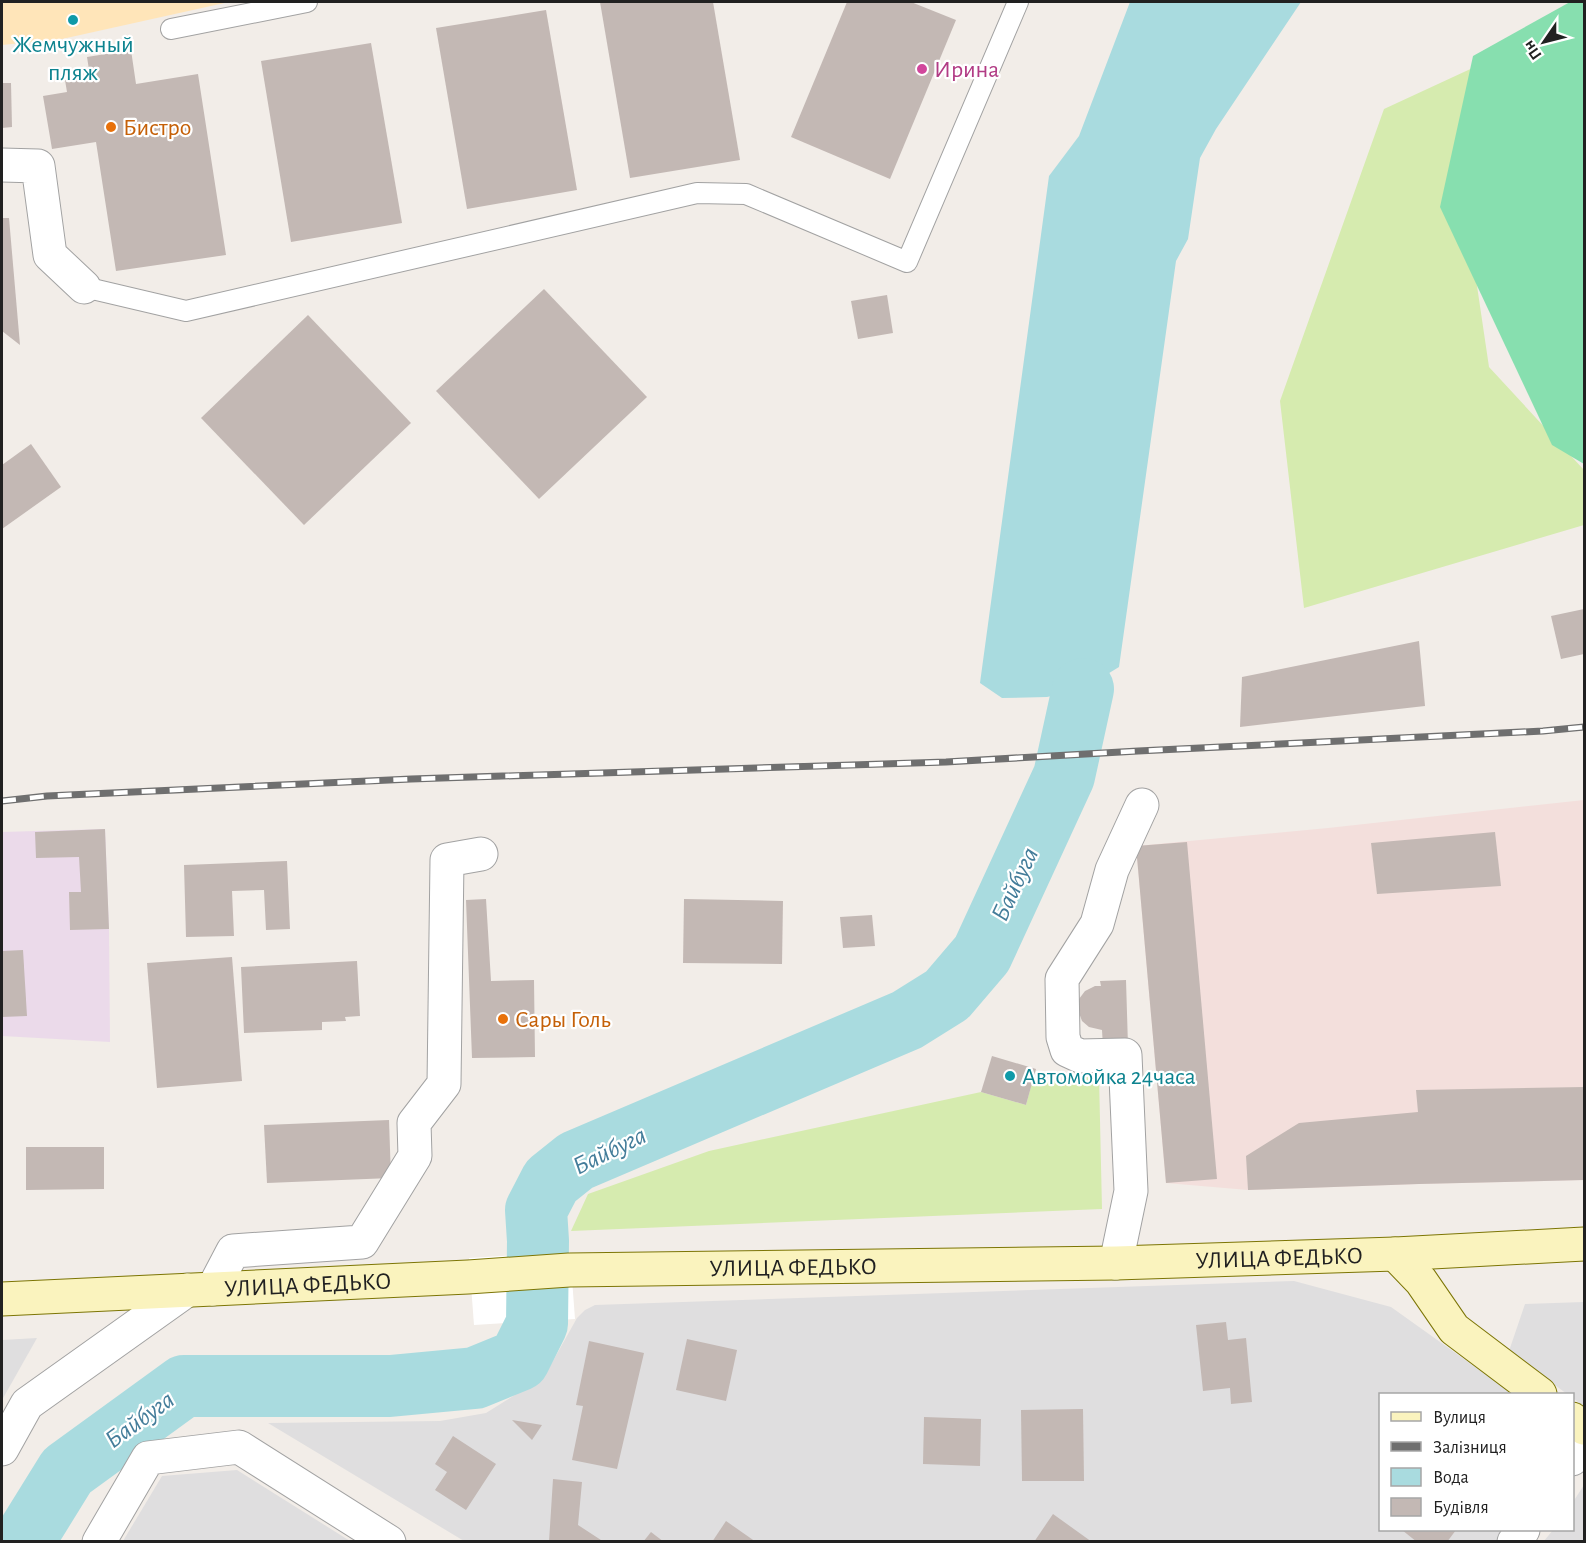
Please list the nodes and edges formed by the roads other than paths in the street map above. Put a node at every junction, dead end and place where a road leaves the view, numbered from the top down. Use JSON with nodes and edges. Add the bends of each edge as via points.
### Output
{"nodes":[{"id":1,"x":307,"y":2,"type":"edge"},
{"id":2,"x":1018,"y":2,"type":"edge"},
{"id":3,"x":171,"y":29,"type":"dead end"},
{"id":4,"x":2,"y":165,"type":"edge"},
{"id":5,"x":84,"y":287,"type":"joint"},
{"id":6,"x":1142,"y":806,"type":"dead end"},
{"id":7,"x":482,"y":854,"type":"dead end"},
{"id":8,"x":1584,"y":1244,"type":"edge"},
{"id":9,"x":1395,"y":1254,"type":"junction"},
{"id":10,"x":1116,"y":1263,"type":"junction"},
{"id":11,"x":200,"y":1289,"type":"junction"},
{"id":12,"x":2,"y":1299,"type":"edge"},
{"id":13,"x":1537,"y":1393,"type":"edge"},
{"id":14,"x":1584,"y":1443,"type":"edge"},
{"id":15,"x":2,"y":1449,"type":"edge"},
{"id":16,"x":1574,"y":1457,"type":"edge"},
{"id":17,"x":99,"y":1542,"type":"edge"},
{"id":18,"x":388,"y":1542,"type":"edge"}],
"edges":[{"from":1,"to":3,"type":"lane"},
{"from":2,"to":5,"type":"lane","via":[[907,262],[746,194],[697,193],[186,310]]},
{"from":4,"to":5,"type":"street","via":[[38,166],[50,255]]},
{"from":6,"to":10,"type":"street","via":[[1112,870],[1096,924],[1062,979],[1062,1037],[1067,1050],[1080,1056],[1125,1055],[1131,1191]]},
{"from":7,"to":11,"type":"street","via":[[447,860],[444,1084],[414,1123],[415,1156],[362,1242],[233,1251]]},
{"from":8,"to":9,"type":"main road","name":"УЛИЦА ФЕДЬКО"},
{"from":9,"to":10,"type":"main road","name":"УЛИЦА ФЕДЬКО"},
{"from":9,"to":13,"type":"main road","via":[[1421,1281],[1454,1329]]},
{"from":10,"to":11,"type":"main road","name":"УЛИЦА ФЕДЬКО","via":[[569,1270]]},
{"from":11,"to":12,"type":"main road","name":"УЛИЦА ФЕДЬКО"},
{"from":11,"to":15,"type":"street","via":[[27,1404]]},
{"from":14,"to":16,"type":"street"},
{"from":17,"to":18,"type":"street","via":[[148,1458],[239,1448]]}]}
